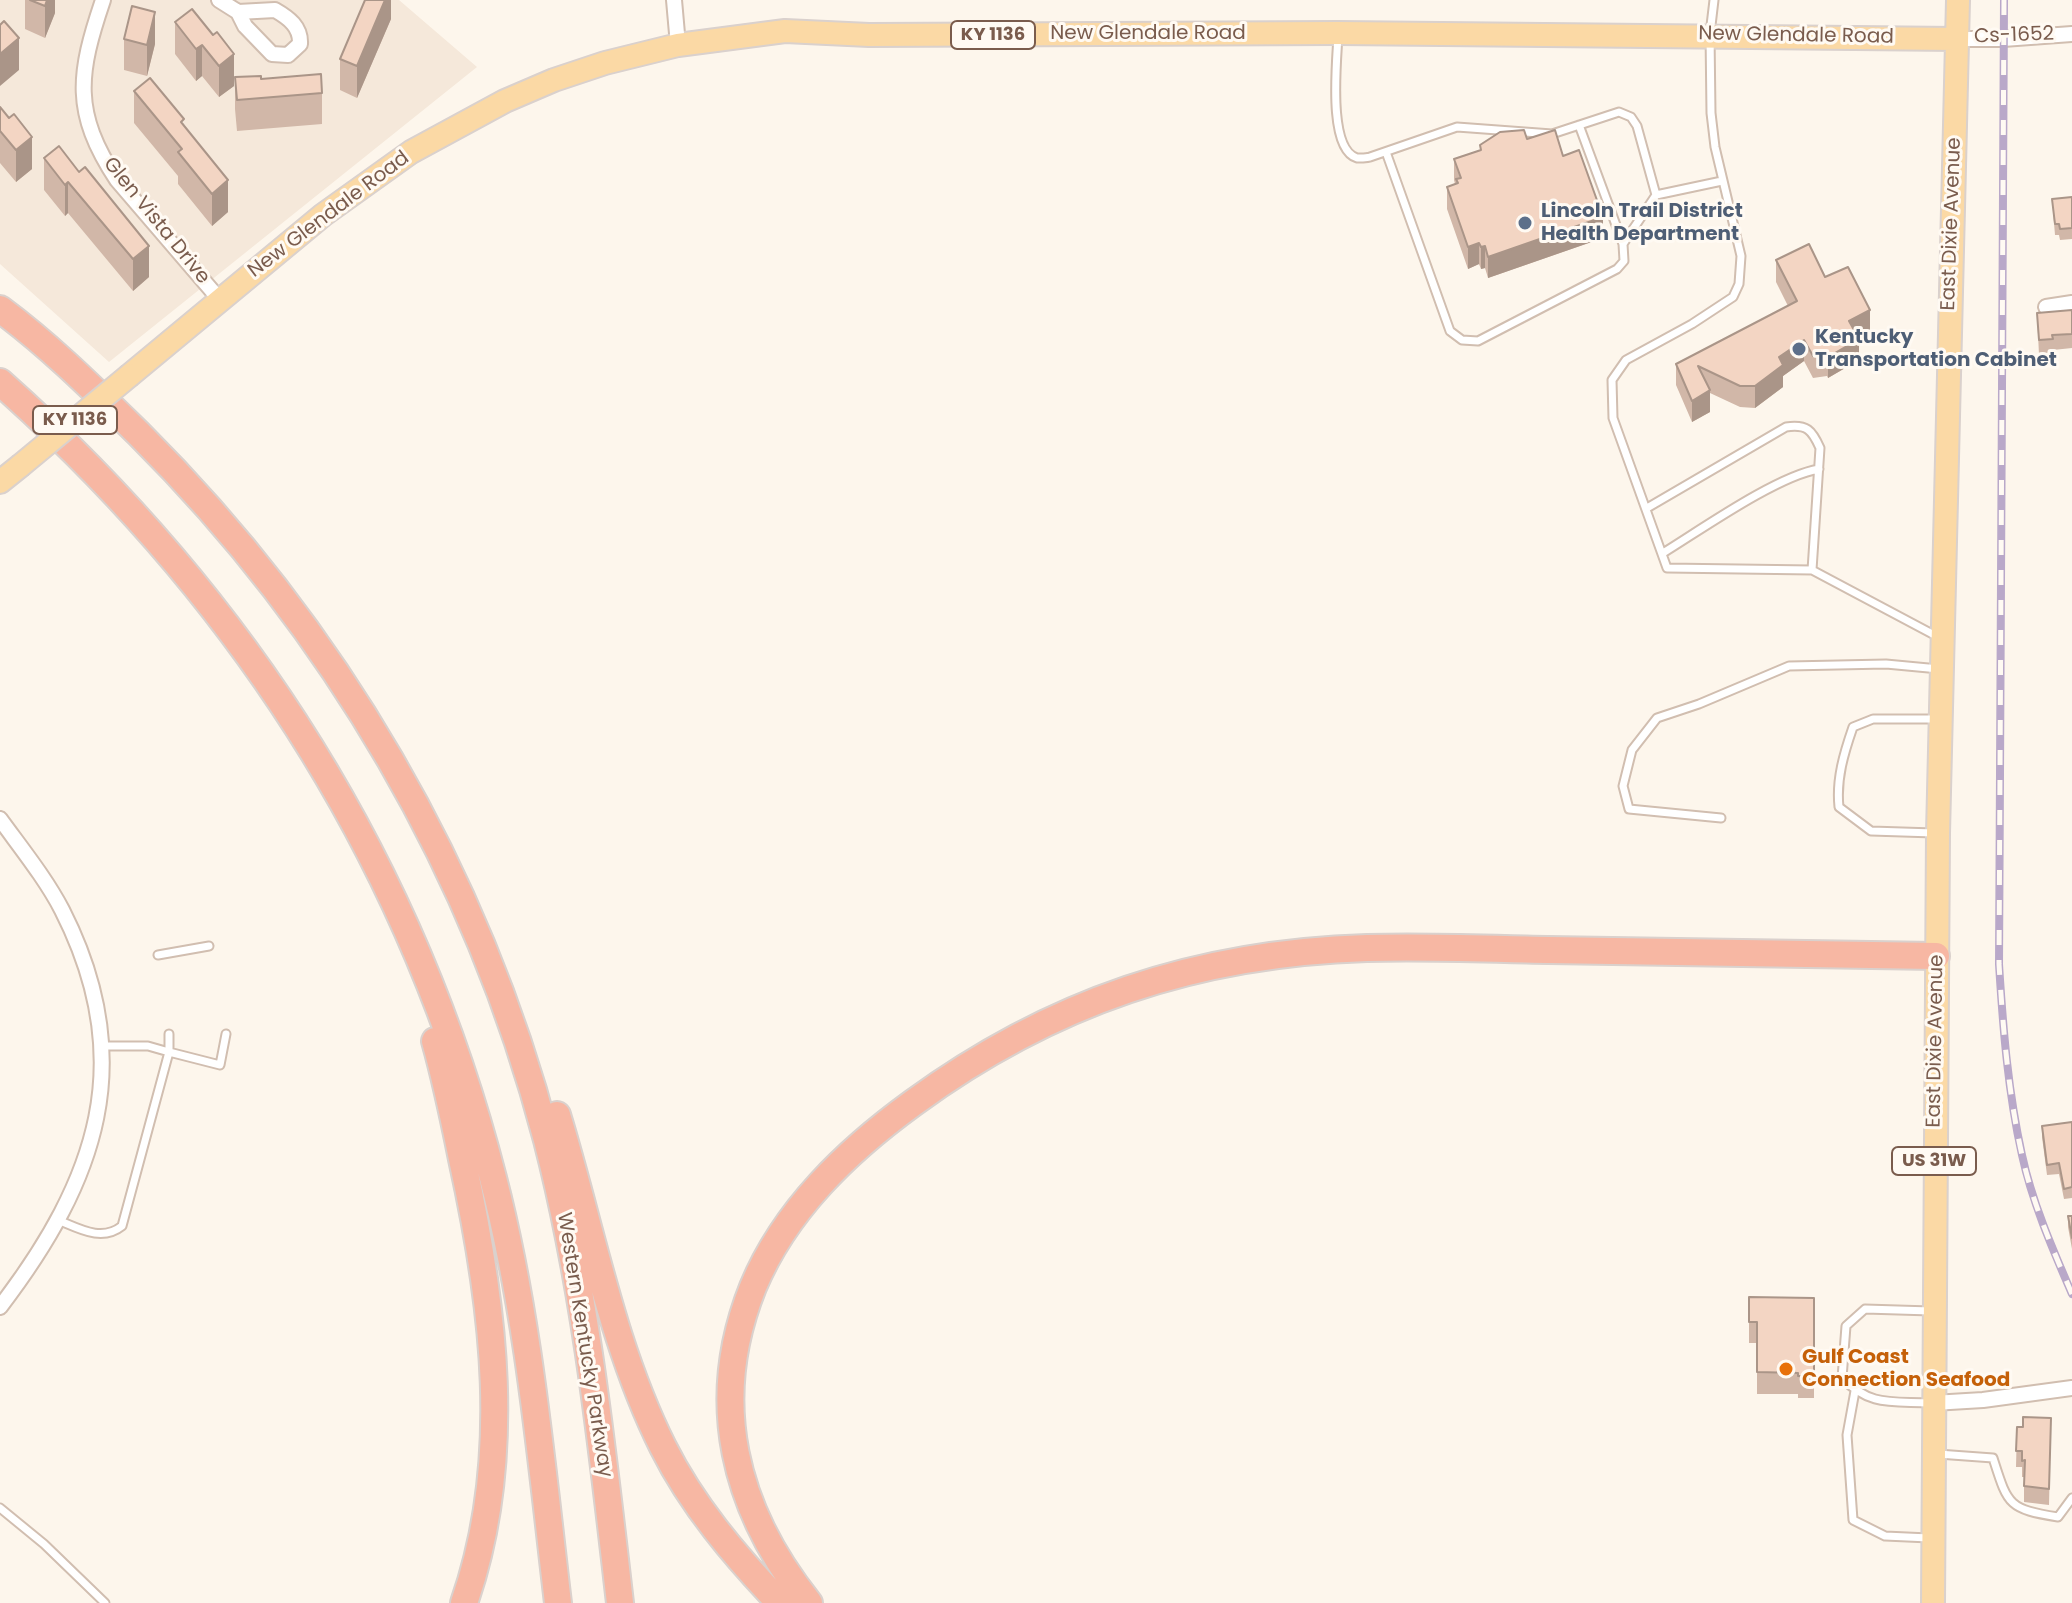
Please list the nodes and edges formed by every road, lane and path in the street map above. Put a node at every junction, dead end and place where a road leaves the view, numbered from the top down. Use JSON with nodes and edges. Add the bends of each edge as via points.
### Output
{"nodes":[{"id":1,"x":103,"y":0,"type":"edge"},
{"id":2,"x":219,"y":0,"type":"edge"},
{"id":3,"x":674,"y":0,"type":"edge"},
{"id":4,"x":1714,"y":0,"type":"edge"},
{"id":5,"x":1958,"y":0,"type":"edge"},
{"id":6,"x":238,"y":12,"type":"dead end"},
{"id":7,"x":1338,"y":33,"type":"junction"},
{"id":8,"x":1710,"y":34,"type":"junction"},
{"id":9,"x":2072,"y":34,"type":"edge"},
{"id":10,"x":1957,"y":39,"type":"junction"},
{"id":11,"x":678,"y":45,"type":"junction"},
{"id":12,"x":1579,"y":125,"type":"junction"},
{"id":13,"x":1386,"y":152,"type":"junction"},
{"id":14,"x":1722,"y":181,"type":"junction"},
{"id":15,"x":1656,"y":195,"type":"junction"},
{"id":16,"x":1623,"y":244,"type":"junction"},
{"id":17,"x":220,"y":300,"type":"junction"},
{"id":18,"x":2072,"y":303,"type":"edge"},
{"id":19,"x":2046,"y":307,"type":"dead end"},
{"id":20,"x":0,"y":308,"type":"edge"},
{"id":21,"x":0,"y":382,"type":"edge"},
{"id":22,"x":1819,"y":469,"type":"junction"},
{"id":23,"x":0,"y":482,"type":"edge"},
{"id":24,"x":1647,"y":508,"type":"junction"},
{"id":25,"x":1663,"y":553,"type":"junction"},
{"id":26,"x":1812,"y":570,"type":"junction"},
{"id":27,"x":1942,"y":639,"type":"junction"},
{"id":28,"x":1941,"y":669,"type":"junction"},
{"id":29,"x":347,"y":689,"type":"junction"},
{"id":30,"x":1940,"y":719,"type":"junction"},
{"id":31,"x":1721,"y":818,"type":"dead end"},
{"id":32,"x":0,"y":819,"type":"edge"},
{"id":33,"x":1938,"y":833,"type":"junction"},
{"id":34,"x":365,"y":841,"type":"junction"},
{"id":35,"x":209,"y":946,"type":"dead end"},
{"id":36,"x":158,"y":955,"type":"dead end"},
{"id":37,"x":1936,"y":956,"type":"junction"},
{"id":38,"x":169,"y":1034,"type":"dead end"},
{"id":39,"x":226,"y":1034,"type":"dead end"},
{"id":40,"x":101,"y":1046,"type":"junction"},
{"id":41,"x":169,"y":1052,"type":"junction"},
{"id":42,"x":58,"y":1220,"type":"junction"},
{"id":43,"x":0,"y":1307,"type":"edge"},
{"id":44,"x":1933,"y":1311,"type":"junction"},
{"id":45,"x":2072,"y":1388,"type":"edge"},
{"id":46,"x":1855,"y":1391,"type":"junction"},
{"id":47,"x":1933,"y":1403,"type":"junction"},
{"id":48,"x":1933,"y":1454,"type":"junction"},
{"id":49,"x":2072,"y":1498,"type":"edge"},
{"id":50,"x":0,"y":1508,"type":"edge"},
{"id":51,"x":1934,"y":1538,"type":"junction"},
{"id":52,"x":105,"y":1603,"type":"edge"},
{"id":53,"x":464,"y":1603,"type":"edge"},
{"id":54,"x":558,"y":1603,"type":"edge"},
{"id":55,"x":620,"y":1603,"type":"edge"},
{"id":56,"x":780,"y":1603,"type":"edge"},
{"id":57,"x":809,"y":1603,"type":"edge"},
{"id":58,"x":1933,"y":1603,"type":"edge"}],
"edges":[{"from":1,"to":17,"type":"street","name":"Glen Vista Drive","via":[[84,60],[91,131],[117,180]]},
{"from":2,"to":6,"type":"street"},
{"from":3,"to":11,"type":"street"},
{"from":4,"to":8,"type":"lane"},
{"from":5,"to":10,"type":"main road","name":"East Dixie Avenue","number":"US 31W"},
{"from":7,"to":8,"type":"main road","name":"New Glendale Road","number":"KY 1136"},
{"from":7,"to":11,"type":"main road","name":"New Glendale Road","number":"KY 1136","via":[[785,31]]},
{"from":7,"to":13,"type":"lane","via":[[1336,121],[1348,152],[1357,158]]},
{"from":8,"to":10,"type":"main road","name":"New Glendale Road","number":"KY 1136"},
{"from":8,"to":14,"type":"lane","via":[[1711,113]]},
{"from":9,"to":10,"type":"street","name":"Cs-1652"},
{"from":10,"to":27,"type":"main road","name":"East Dixie Avenue","number":"US 31W"},
{"from":11,"to":17,"type":"main road","name":"New Glendale Road","number":"KY 1136","via":[[554,80],[457,125],[366,182]]},
{"from":12,"to":13,"type":"lane","via":[[1552,134],[1457,127]]},
{"from":12,"to":15,"type":"lane","via":[[1619,112],[1631,117]]},
{"from":12,"to":16,"type":"lane"},
{"from":13,"to":16,"type":"lane","via":[[1450,331],[1462,340],[1478,341],[1617,269],[1624,261]]},
{"from":14,"to":15,"type":"lane"},
{"from":14,"to":24,"type":"lane","via":[[1741,256],[1733,297],[1626,360],[1612,380],[1613,418]]},
{"from":15,"to":16,"type":"lane"},
{"from":17,"to":23,"type":"main road","name":"New Glendale Road","number":"KY 1136","bridge":true},
{"from":18,"to":19,"type":"street"},
{"from":20,"to":29,"type":"highway","name":"Western Kentucky Parkway","via":[[87,382],[200,498],[263,573]]},
{"from":21,"to":34,"type":"highway","via":[[98,474],[194,583],[282,702]]},
{"from":22,"to":24,"type":"lane","via":[[1820,448],[1813,432],[1801,425],[1786,427]]},
{"from":22,"to":25,"type":"lane","via":[[1779,484]]},
{"from":22,"to":26,"type":"lane"},
{"from":24,"to":25,"type":"lane"},
{"from":25,"to":26,"type":"lane","via":[[1667,568]]},
{"from":26,"to":27,"type":"lane"},
{"from":27,"to":28,"type":"main road","number":"US 31W"},
{"from":28,"to":30,"type":"main road","number":"US 31W"},
{"from":28,"to":31,"type":"lane","via":[[1789,666],[1657,718],[1632,750],[1623,786],[1629,809]]},
{"from":29,"to":55,"type":"highway","name":"Western Kentucky Parkway","via":[[385,748],[451,874],[528,1072],[578,1283]]},
{"from":29,"to":56,"type":"highway","via":[[374,722],[432,819],[503,964],[556,1112],[626,1358],[664,1450],[717,1532]]},
{"from":30,"to":33,"type":"main road","name":"East Dixie Avenue","number":"US 31W"},
{"from":30,"to":33,"type":"lane","via":[[1873,719],[1853,727],[1837,789],[1839,807],[1871,831]]},
{"from":32,"to":40,"type":"street","via":[[62,909],[94,987]]},
{"from":33,"to":37,"type":"main road","name":"East Dixie Avenue","number":"US 31W"},
{"from":34,"to":53,"type":"highway","via":[[408,955],[443,1071],[488,1306],[496,1425],[481,1541]]},
{"from":34,"to":54,"type":"highway","via":[[434,991],[494,1180],[525,1332]]},
{"from":35,"to":36,"type":"lane"},
{"from":37,"to":44,"type":"main road","name":"East Dixie Avenue","number":"US 31W"},
{"from":37,"to":57,"type":"highway","via":[[1314,951],[1209,965],[1159,978],[1018,1035],[894,1117],[820,1184],[763,1264],[745,1308],[730,1401],[734,1447],[761,1532]]},
{"from":38,"to":41,"type":"lane"},
{"from":39,"to":41,"type":"lane","via":[[220,1065]]},
{"from":40,"to":41,"type":"lane","via":[[148,1046]]},
{"from":40,"to":42,"type":"street","via":[[99,1116],[81,1173]]},
{"from":41,"to":42,"type":"lane","via":[[122,1226],[113,1233],[93,1234]]},
{"from":42,"to":43,"type":"street"},
{"from":44,"to":46,"type":"lane","via":[[1865,1309],[1846,1326],[1842,1378]]},
{"from":44,"to":47,"type":"main road","name":"East Dixie Avenue","number":"US 31W"},
{"from":45,"to":47,"type":"street"},
{"from":46,"to":47,"type":"lane","via":[[1875,1401]]},
{"from":46,"to":51,"type":"lane","via":[[1847,1435],[1853,1520],[1885,1536]]},
{"from":47,"to":48,"type":"main road","name":"East Dixie Avenue","number":"US 31W"},
{"from":48,"to":49,"type":"lane","via":[[1993,1458],[2006,1498],[2025,1512],[2058,1517]]},
{"from":48,"to":51,"type":"main road","name":"East Dixie Avenue","number":"US 31W"},
{"from":50,"to":52,"type":"lane"},
{"from":51,"to":58,"type":"main road","name":"East Dixie Avenue","number":"US 31W"}]}
